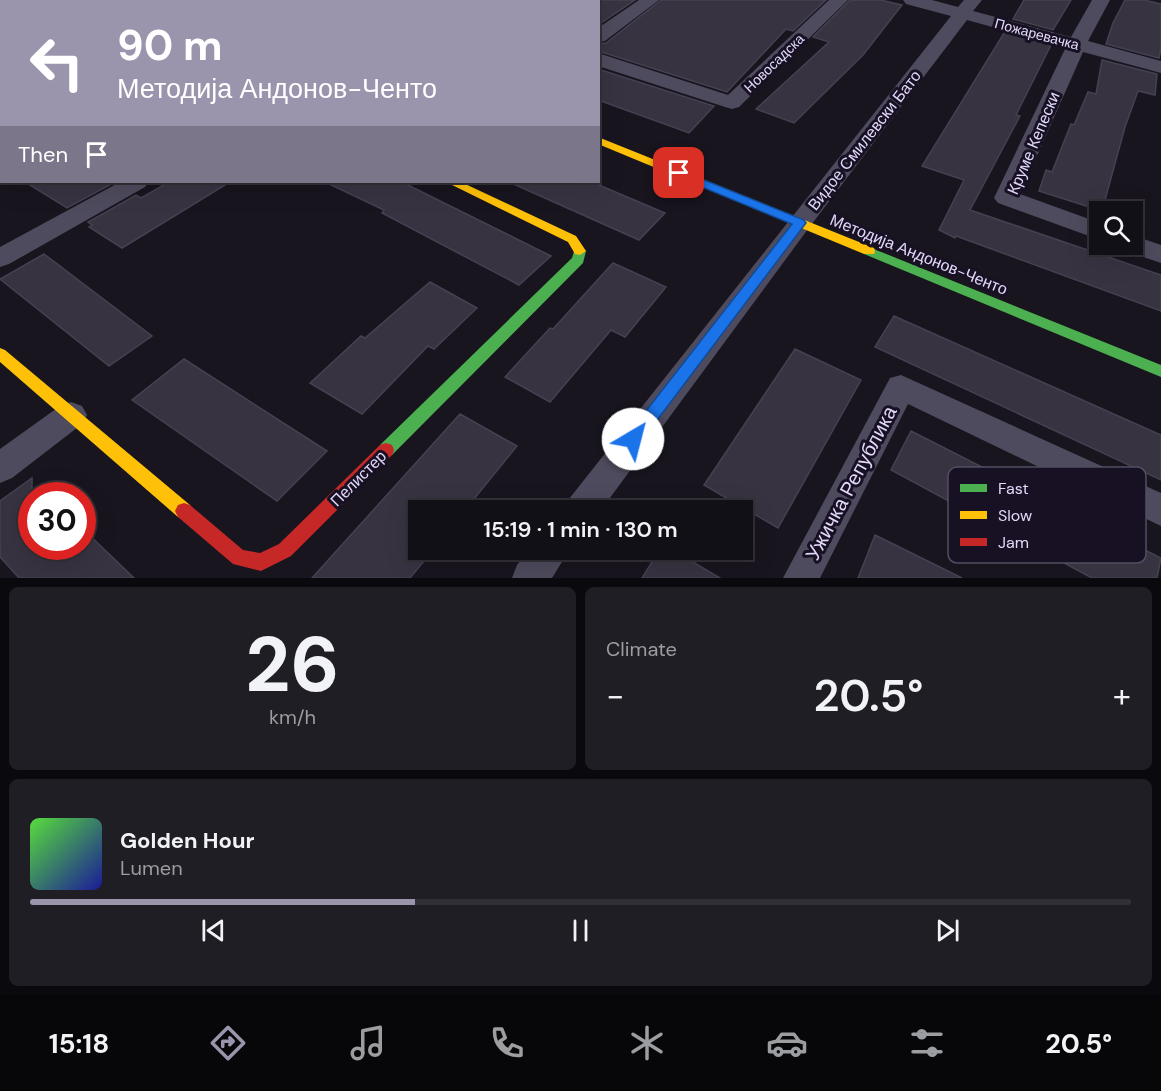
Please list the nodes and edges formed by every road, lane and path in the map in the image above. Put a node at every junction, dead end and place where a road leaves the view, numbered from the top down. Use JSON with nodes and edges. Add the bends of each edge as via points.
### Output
{"nodes":[{"id":1,"x":650,"y":0,"type":"edge"},
{"id":2,"x":839,"y":0,"type":"edge"},
{"id":3,"x":912,"y":0,"type":"edge"},
{"id":4,"x":1101,"y":0,"type":"edge"},
{"id":5,"x":968,"y":7,"type":"edge"},
{"id":6,"x":600,"y":36,"type":"edge"},
{"id":7,"x":1077,"y":44,"type":"junction"},
{"id":8,"x":600,"y":60,"type":"edge"},
{"id":9,"x":1161,"y":67,"type":"edge"},
{"id":10,"x":600,"y":141,"type":"edge"},
{"id":11,"x":135,"y":183,"type":"edge"},
{"id":12,"x":454,"y":183,"type":"edge"},
{"id":13,"x":800,"y":223,"type":"junction"},
{"id":14,"x":1089,"y":228,"type":"edge"},
{"id":15,"x":1143,"y":248,"type":"edge"},
{"id":16,"x":1161,"y":254,"type":"edge"},
{"id":17,"x":0,"y":258,"type":"edge"},
{"id":18,"x":0,"y":354,"type":"edge"},
{"id":19,"x":1161,"y":371,"type":"edge"},
{"id":20,"x":71,"y":415,"type":"junction"},
{"id":21,"x":1070,"y":467,"type":"edge"},
{"id":22,"x":0,"y":468,"type":"edge"},
{"id":23,"x":589,"y":500,"type":"edge"},
{"id":24,"x":1146,"y":503,"type":"edge"},
{"id":25,"x":1161,"y":510,"type":"edge"},
{"id":26,"x":544,"y":560,"type":"edge"},
{"id":27,"x":530,"y":578,"type":"edge"},
{"id":28,"x":801,"y":578,"type":"edge"}],
"edges":[{"from":1,"to":6,"type":"street"},
{"from":2,"to":8,"type":"street","name":"Новосадска","via":[[732,103]]},
{"from":3,"to":5,"type":"street","name":"Пожаревачка"},
{"from":4,"to":7,"type":"street","name":"Круме Кепески"},
{"from":5,"to":7,"type":"street","name":"Пожаревачка"},
{"from":5,"to":13,"type":"street","name":"Видое Смилевски Бато"},
{"from":7,"to":9,"type":"street","name":"Пожаревачка"},
{"from":7,"to":14,"type":"street","name":"Круме Кепески","via":[[1006,198]]},
{"from":10,"to":13,"type":"street","name":"Методија Андонов-Ченто"},
{"from":11,"to":17,"type":"street"},
{"from":12,"to":20,"type":"street","name":"Пелистер","via":[[572,239],[579,249],[578,261],[285,550],[261,562],[239,558]]},
{"from":13,"to":19,"type":"street","name":"Методија Андонов-Ченто"},
{"from":13,"to":23,"type":"street","name":"Видое Смилевски Бато"},
{"from":15,"to":16,"type":"street"},
{"from":18,"to":20,"type":"street","name":"Пелистер"},
{"from":20,"to":22,"type":"street"},
{"from":21,"to":28,"type":"street","name":"Ужичка Република","via":[[901,387]]},
{"from":24,"to":25,"type":"street","name":"Ужичка Република"},
{"from":26,"to":27,"type":"street"}]}
